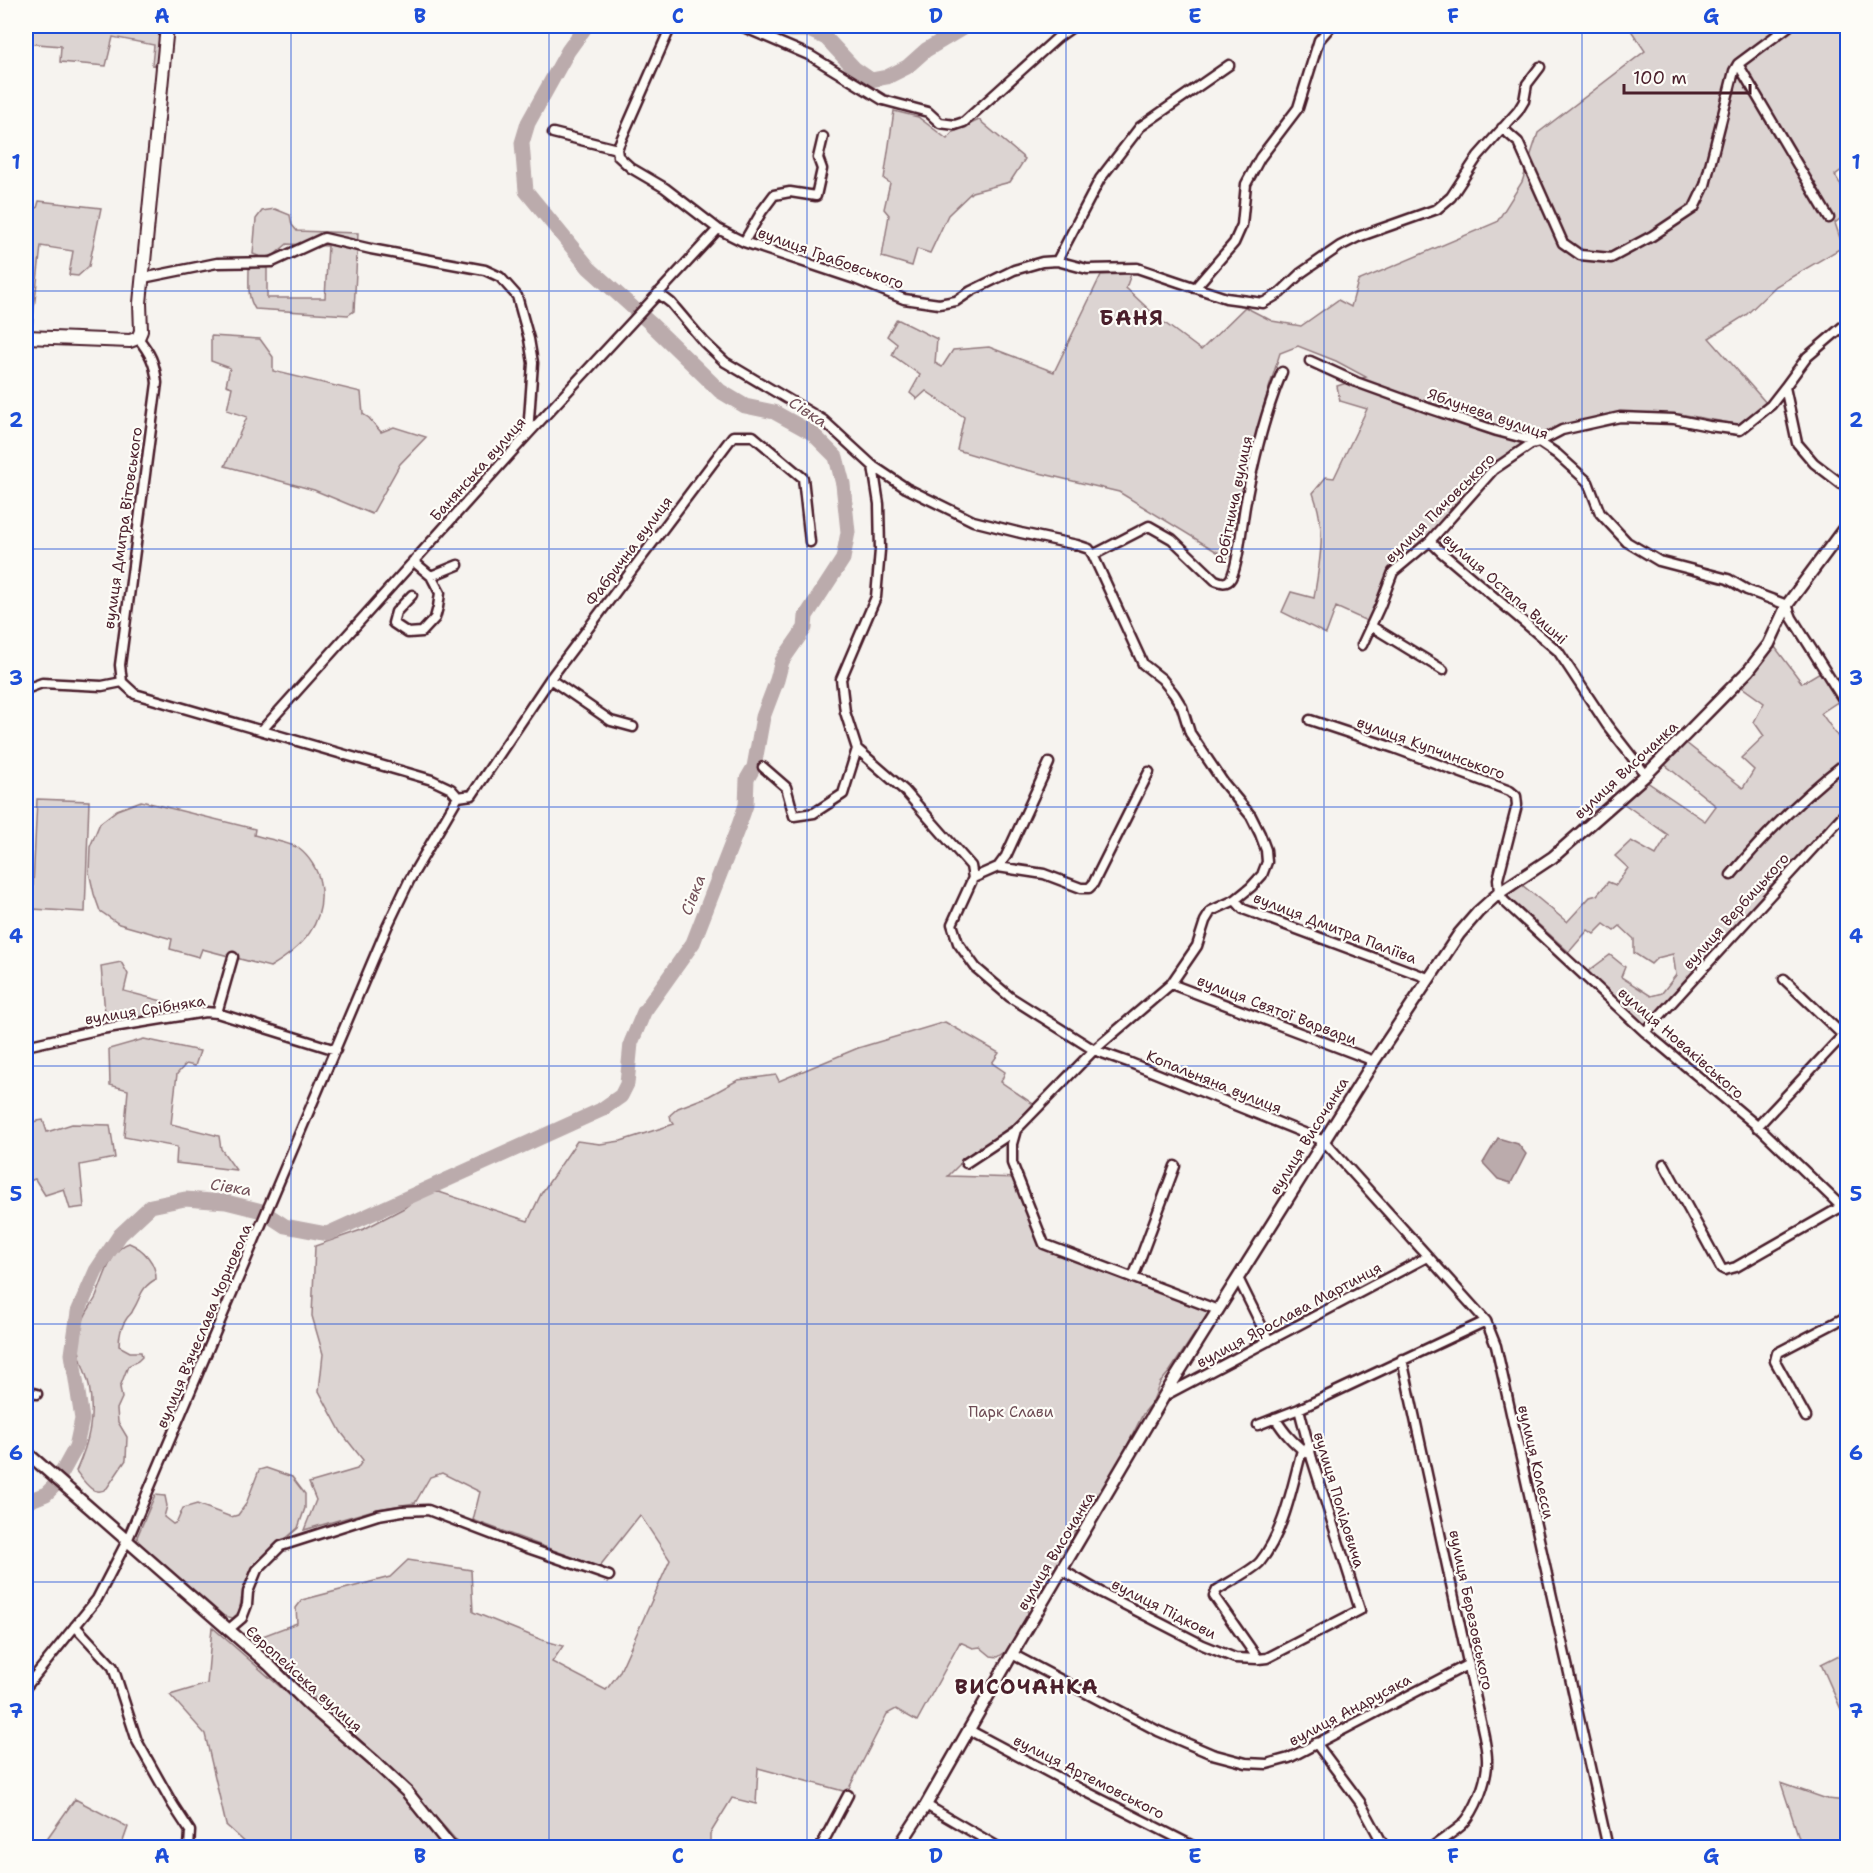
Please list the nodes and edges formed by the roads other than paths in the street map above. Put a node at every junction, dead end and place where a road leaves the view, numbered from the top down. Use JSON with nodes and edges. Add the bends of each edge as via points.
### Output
{"nodes":[{"id":1,"x":167,"y":26,"type":"edge"},
{"id":2,"x":671,"y":26,"type":"edge"},
{"id":3,"x":741,"y":26,"type":"edge"},
{"id":4,"x":1074,"y":26,"type":"edge"},
{"id":5,"x":1331,"y":26,"type":"edge"},
{"id":6,"x":1789,"y":26,"type":"edge"},
{"id":7,"x":1738,"y":64,"type":"junction"},
{"id":8,"x":1229,"y":65,"type":"dead end"},
{"id":9,"x":1540,"y":67,"type":"dead end"},
{"id":10,"x":1502,"y":128,"type":"junction"},
{"id":11,"x":553,"y":133,"type":"dead end"},
{"id":12,"x":823,"y":137,"type":"dead end"},
{"id":13,"x":617,"y":149,"type":"junction"},
{"id":14,"x":1829,"y":218,"type":"dead end"},
{"id":15,"x":718,"y":229,"type":"junction"},
{"id":16,"x":744,"y":242,"type":"junction"},
{"id":17,"x":1057,"y":261,"type":"junction"},
{"id":18,"x":143,"y":278,"type":"junction"},
{"id":19,"x":1195,"y":288,"type":"junction"},
{"id":20,"x":658,"y":293,"type":"junction"},
{"id":21,"x":1848,"y":322,"type":"edge"},
{"id":22,"x":26,"y":338,"type":"edge"},
{"id":23,"x":138,"y":338,"type":"junction"},
{"id":24,"x":1310,"y":361,"type":"dead end"},
{"id":25,"x":1282,"y":372,"type":"dead end"},
{"id":26,"x":1785,"y":387,"type":"junction"},
{"id":27,"x":528,"y":434,"type":"junction"},
{"id":28,"x":1539,"y":442,"type":"junction"},
{"id":29,"x":873,"y":466,"type":"junction"},
{"id":30,"x":1848,"y":489,"type":"edge"},
{"id":31,"x":1848,"y":523,"type":"edge"},
{"id":32,"x":1430,"y":541,"type":"junction"},
{"id":33,"x":810,"y":542,"type":"dead end"},
{"id":34,"x":1093,"y":555,"type":"junction"},
{"id":35,"x":413,"y":561,"type":"junction"},
{"id":36,"x":458,"y":565,"type":"dead end"},
{"id":37,"x":444,"y":571,"type":"junction"},
{"id":38,"x":431,"y":576,"type":"junction"},
{"id":39,"x":440,"y":593,"type":"junction"},
{"id":40,"x":412,"y":595,"type":"dead end"},
{"id":41,"x":1787,"y":605,"type":"junction"},
{"id":42,"x":1371,"y":626,"type":"junction"},
{"id":43,"x":1362,"y":645,"type":"dead end"},
{"id":44,"x":1443,"y":670,"type":"dead end"},
{"id":45,"x":550,"y":679,"type":"junction"},
{"id":46,"x":122,"y":682,"type":"junction"},
{"id":47,"x":26,"y":689,"type":"edge"},
{"id":48,"x":1848,"y":707,"type":"edge"},
{"id":49,"x":1310,"y":720,"type":"dead end"},
{"id":50,"x":633,"y":727,"type":"dead end"},
{"id":51,"x":262,"y":730,"type":"junction"},
{"id":52,"x":857,"y":749,"type":"junction"},
{"id":53,"x":1848,"y":761,"type":"edge"},
{"id":54,"x":1049,"y":763,"type":"dead end"},
{"id":55,"x":763,"y":766,"type":"dead end"},
{"id":56,"x":1149,"y":772,"type":"dead end"},
{"id":57,"x":1646,"y":775,"type":"junction"},
{"id":58,"x":458,"y":798,"type":"junction"},
{"id":59,"x":1848,"y":810,"type":"edge"},
{"id":60,"x":998,"y":867,"type":"junction"},
{"id":61,"x":1731,"y":875,"type":"dead end"},
{"id":62,"x":973,"y":878,"type":"junction"},
{"id":63,"x":1499,"y":893,"type":"junction"},
{"id":64,"x":1235,"y":900,"type":"junction"},
{"id":65,"x":233,"y":957,"type":"dead end"},
{"id":66,"x":1428,"y":978,"type":"junction"},
{"id":67,"x":1784,"y":979,"type":"dead end"},
{"id":68,"x":1171,"y":984,"type":"junction"},
{"id":69,"x":217,"y":1013,"type":"junction"},
{"id":70,"x":1645,"y":1032,"type":"junction"},
{"id":71,"x":1846,"y":1035,"type":"edge"},
{"id":72,"x":26,"y":1046,"type":"edge"},
{"id":73,"x":336,"y":1050,"type":"junction"},
{"id":74,"x":1094,"y":1050,"type":"junction"},
{"id":75,"x":1374,"y":1061,"type":"junction"},
{"id":76,"x":1757,"y":1127,"type":"junction"},
{"id":77,"x":1016,"y":1130,"type":"junction"},
{"id":78,"x":1324,"y":1141,"type":"junction"},
{"id":79,"x":966,"y":1163,"type":"dead end"},
{"id":80,"x":1664,"y":1164,"type":"dead end"},
{"id":81,"x":1175,"y":1166,"type":"dead end"},
{"id":82,"x":1844,"y":1210,"type":"edge"},
{"id":83,"x":1428,"y":1257,"type":"junction"},
{"id":84,"x":1134,"y":1278,"type":"junction"},
{"id":85,"x":1238,"y":1278,"type":"junction"},
{"id":86,"x":1218,"y":1310,"type":"junction"},
{"id":87,"x":1848,"y":1316,"type":"edge"},
{"id":88,"x":1486,"y":1321,"type":"junction"},
{"id":89,"x":1269,"y":1341,"type":"junction"},
{"id":90,"x":1402,"y":1359,"type":"junction"},
{"id":91,"x":26,"y":1391,"type":"edge"},
{"id":92,"x":37,"y":1394,"type":"dead end"},
{"id":93,"x":1164,"y":1396,"type":"junction"},
{"id":94,"x":1299,"y":1409,"type":"junction"},
{"id":95,"x":1806,"y":1417,"type":"dead end"},
{"id":96,"x":1275,"y":1418,"type":"junction"},
{"id":97,"x":1258,"y":1425,"type":"dead end"},
{"id":98,"x":1302,"y":1450,"type":"junction"},
{"id":99,"x":26,"y":1452,"type":"edge"},
{"id":100,"x":1312,"y":1459,"type":"junction"},
{"id":101,"x":127,"y":1541,"type":"junction"},
{"id":102,"x":1062,"y":1570,"type":"junction"},
{"id":103,"x":609,"y":1576,"type":"dead end"},
{"id":104,"x":75,"y":1626,"type":"junction"},
{"id":105,"x":228,"y":1630,"type":"junction"},
{"id":106,"x":1012,"y":1654,"type":"junction"},
{"id":107,"x":1258,"y":1659,"type":"junction"},
{"id":108,"x":1469,"y":1664,"type":"junction"},
{"id":109,"x":26,"y":1687,"type":"edge"},
{"id":110,"x":969,"y":1730,"type":"junction"},
{"id":111,"x":1316,"y":1743,"type":"junction"},
{"id":112,"x":848,"y":1795,"type":"dead end"},
{"id":113,"x":926,"y":1805,"type":"junction"},
{"id":114,"x":189,"y":1848,"type":"edge"},
{"id":115,"x":452,"y":1848,"type":"edge"},
{"id":116,"x":820,"y":1848,"type":"edge"},
{"id":117,"x":898,"y":1848,"type":"edge"},
{"id":118,"x":1000,"y":1848,"type":"edge"},
{"id":119,"x":1197,"y":1848,"type":"edge"},
{"id":120,"x":1385,"y":1848,"type":"edge"},
{"id":121,"x":1431,"y":1848,"type":"edge"},
{"id":122,"x":1608,"y":1848,"type":"edge"}],
"edges":[{"from":1,"to":18,"type":"main road"},
{"from":2,"to":13,"type":"street"},
{"from":3,"to":4,"type":"street","via":[[811,56],[883,100],[928,112],[940,123],[954,125],[964,122]]},
{"from":5,"to":19,"type":"street","via":[[1319,40],[1298,108],[1260,158],[1246,184],[1242,225],[1234,243]]},
{"from":6,"to":7,"type":"street"},
{"from":7,"to":10,"type":"street","via":[[1705,185],[1694,208],[1611,258],[1580,255],[1563,243],[1518,142]]},
{"from":7,"to":14,"type":"street"},
{"from":8,"to":17,"type":"street","via":[[1140,127],[1100,179]]},
{"from":9,"to":10,"type":"street","name":"вулиця Грабовського","via":[[1527,84],[1518,111]]},
{"from":10,"to":19,"type":"street","name":"вулиця Грабовського","via":[[1451,197],[1437,209],[1340,246],[1263,303]]},
{"from":11,"to":13,"type":"street"},
{"from":12,"to":16,"type":"street","via":[[816,196],[790,192],[774,195]]},
{"from":13,"to":15,"type":"street","name":"вулиця Грабовського","via":[[618,156],[631,168],[665,188]]},
{"from":15,"to":16,"type":"street","name":"вулиця Грабовського"},
{"from":15,"to":20,"type":"street","name":"Банянська вулиця"},
{"from":16,"to":17,"type":"street","name":"вулиця Грабовського","via":[[904,299],[939,304],[956,301],[1014,270]]},
{"from":17,"to":19,"type":"street","name":"вулиця Грабовського","via":[[1087,269],[1137,267]]},
{"from":18,"to":23,"type":"main road"},
{"from":18,"to":27,"type":"street","via":[[218,263],[272,262],[324,238],[485,270],[500,277],[517,296],[529,339],[533,363]]},
{"from":20,"to":27,"type":"street","name":"Банянська вулиця"},
{"from":20,"to":29,"type":"street","via":[[725,362],[823,420]]},
{"from":21,"to":26,"type":"street","name":"вулиця Пачовського","via":[[1807,357]]},
{"from":22,"to":23,"type":"main road"},
{"from":23,"to":46,"type":"street","name":"вулиця Дмитра Вітовського","via":[[156,367],[157,383],[120,665]]},
{"from":24,"to":28,"type":"street","name":"Яблунева вулиця","via":[[1428,408]]},
{"from":25,"to":34,"type":"street","name":"Робітнича вулиця","via":[[1270,400],[1227,582],[1215,580],[1172,539],[1149,526]]},
{"from":26,"to":28,"type":"street","name":"вулиця Пачовського","via":[[1740,430],[1674,419],[1620,417],[1562,430]]},
{"from":26,"to":30,"type":"street","via":[[1797,443]]},
{"from":27,"to":35,"type":"street","name":"Банянська вулиця"},
{"from":28,"to":32,"type":"street","name":"вулиця Пачовського","via":[[1493,471]]},
{"from":28,"to":41,"type":"street","name":"Яблунева вулиця","via":[[1588,482],[1600,513],[1627,542],[1659,561],[1728,579]]},
{"from":29,"to":34,"type":"street","via":[[906,488],[973,521],[1077,545]]},
{"from":29,"to":52,"type":"street","via":[[879,504],[876,597],[841,679],[845,711]]},
{"from":31,"to":41,"type":"street","name":"вулиця Височанка"},
{"from":32,"to":42,"type":"street","name":"вулиця Пачовського","via":[[1393,572]]},
{"from":32,"to":57,"type":"street","name":"вулиця Остапа Вишні","via":[[1558,651],[1606,725]]},
{"from":33,"to":45,"type":"street","name":"Фабрична вулиця","via":[[803,478],[753,436],[733,436]]},
{"from":34,"to":64,"type":"street","via":[[1143,664],[1174,694],[1190,733],[1260,834],[1267,862],[1262,875]]},
{"from":35,"to":38,"type":"street"},
{"from":35,"to":51,"type":"street","name":"Банянська вулиця"},
{"from":36,"to":37,"type":"street"},
{"from":37,"to":38,"type":"street"},
{"from":37,"to":39,"type":"street"},
{"from":38,"to":39,"type":"street"},
{"from":39,"to":40,"type":"street","via":[[435,618],[422,632],[408,633],[393,624],[396,612]]},
{"from":41,"to":48,"type":"street"},
{"from":41,"to":57,"type":"street","name":"вулиця Височанка","via":[[1769,644],[1749,670]]},
{"from":42,"to":43,"type":"street","name":"вулиця Пачовського"},
{"from":42,"to":44,"type":"street"},
{"from":45,"to":50,"type":"street","via":[[611,721]]},
{"from":45,"to":58,"type":"street","name":"Фабрична вулиця","via":[[472,795]]},
{"from":46,"to":47,"type":"street","via":[[102,686],[42,683]]},
{"from":46,"to":51,"type":"street","via":[[135,694]]},
{"from":49,"to":63,"type":"street","name":"вулиця Купчинського","via":[[1516,796],[1498,879]]},
{"from":51,"to":58,"type":"street","via":[[432,780],[451,789]]},
{"from":52,"to":55,"type":"street","via":[[843,794],[814,813],[794,816],[786,787]]},
{"from":52,"to":62,"type":"street","via":[[904,790],[971,866]]},
{"from":53,"to":61,"type":"street","via":[[1779,821]]},
{"from":54,"to":60,"type":"street"},
{"from":56,"to":60,"type":"street","via":[[1089,888],[1044,874]]},
{"from":57,"to":63,"type":"street","name":"вулиця Височанка","via":[[1553,857]]},
{"from":58,"to":73,"type":"street","name":"вулиця В'ячеслава Чорновола","via":[[408,881]]},
{"from":59,"to":70,"type":"street","name":"вулиця Вербицького"},
{"from":60,"to":62,"type":"street"},
{"from":62,"to":74,"type":"street","name":"Копальняна вулиця","via":[[952,924],[958,943],[976,968],[1010,997]]},
{"from":63,"to":66,"type":"street","name":"вулиця Височанка","via":[[1459,934]]},
{"from":63,"to":70,"type":"street","name":"вулиця Новаківського"},
{"from":64,"to":66,"type":"street","name":"вулиця Дмитра Паліїва","via":[[1243,909]]},
{"from":64,"to":68,"type":"street","via":[[1211,911],[1197,946]]},
{"from":65,"to":69,"type":"street"},
{"from":66,"to":75,"type":"street","name":"вулиця Височанка"},
{"from":67,"to":71,"type":"street"},
{"from":68,"to":74,"type":"street"},
{"from":68,"to":75,"type":"street","name":"вулиця Святої Варвари"},
{"from":69,"to":72,"type":"street","name":"вулиця Срібняка","via":[[101,1029]]},
{"from":69,"to":73,"type":"street","name":"вулиця Срібняка"},
{"from":70,"to":76,"type":"street","name":"вулиця Новаківського"},
{"from":71,"to":76,"type":"street"},
{"from":73,"to":101,"type":"street","name":"вулиця В'ячеслава Чорновола"},
{"from":74,"to":77,"type":"street"},
{"from":74,"to":78,"type":"street","name":"Копальняна вулиця"},
{"from":75,"to":78,"type":"street","name":"вулиця Височанка"},
{"from":76,"to":82,"type":"street","name":"вулиця Новаківського"},
{"from":77,"to":79,"type":"street"},
{"from":77,"to":84,"type":"street","via":[[1012,1163],[1044,1244]]},
{"from":78,"to":83,"type":"street","name":"вулиця Колесси"},
{"from":78,"to":85,"type":"street","name":"вулиця Височанка"},
{"from":80,"to":82,"type":"street","via":[[1725,1270]]},
{"from":81,"to":84,"type":"street"},
{"from":83,"to":88,"type":"street","name":"вулиця Колесси"},
{"from":83,"to":89,"type":"street","name":"вулиця Ярослава Мартинця"},
{"from":84,"to":86,"type":"street"},
{"from":85,"to":86,"type":"street","name":"вулиця Височанка"},
{"from":85,"to":89,"type":"street"},
{"from":86,"to":93,"type":"street","name":"вулиця Височанка"},
{"from":87,"to":95,"type":"street","via":[[1777,1353],[1775,1361]]},
{"from":88,"to":90,"type":"street"},
{"from":88,"to":122,"type":"street","name":"вулиця Колесси","via":[[1496,1346]]},
{"from":89,"to":93,"type":"street","name":"вулиця Ярослава Мартинця"},
{"from":90,"to":94,"type":"street"},
{"from":90,"to":108,"type":"street","name":"вулиця Березовського"},
{"from":91,"to":92,"type":"street"},
{"from":93,"to":102,"type":"street","name":"вулиця Височанка"},
{"from":94,"to":96,"type":"street"},
{"from":94,"to":100,"type":"street","name":"вулиця Полідовича"},
{"from":96,"to":97,"type":"street"},
{"from":96,"to":98,"type":"street"},
{"from":98,"to":100,"type":"street"},
{"from":98,"to":107,"type":"street","via":[[1286,1510],[1259,1563],[1217,1590],[1214,1596]]},
{"from":99,"to":101,"type":"street","name":"Європейська вулиця"},
{"from":100,"to":107,"type":"street","name":"вулиця Полідовича","via":[[1360,1611]]},
{"from":101,"to":104,"type":"street","name":"вулиця В'ячеслава Чорновола","via":[[97,1599]]},
{"from":101,"to":105,"type":"street","name":"Європейська вулиця"},
{"from":102,"to":106,"type":"street","name":"вулиця Височанка"},
{"from":102,"to":107,"type":"street","name":"вулиця Підкови","via":[[1203,1645],[1235,1658]]},
{"from":103,"to":105,"type":"street","via":[[428,1510],[390,1513],[280,1546],[257,1570],[242,1618]]},
{"from":104,"to":109,"type":"street","name":"вулиця В'ячеслава Чорновола"},
{"from":104,"to":114,"type":"street","via":[[113,1667],[137,1741],[190,1831]]},
{"from":105,"to":115,"type":"street","name":"Європейська вулиця","via":[[407,1792]]},
{"from":106,"to":110,"type":"street","name":"вулиця Височанка"},
{"from":106,"to":111,"type":"street","name":"вулиця Андрусяка","via":[[1158,1731],[1212,1754],[1267,1764],[1289,1758]]},
{"from":108,"to":111,"type":"street","name":"вулиця Андрусяка"},
{"from":108,"to":121,"type":"street","name":"вулиця Березовського","via":[[1484,1736],[1486,1770],[1476,1805],[1468,1817]]},
{"from":110,"to":113,"type":"street","name":"вулиця Височанка"},
{"from":110,"to":119,"type":"street","name":"вулиця Артемовського"},
{"from":111,"to":120,"type":"street","via":[[1360,1802]]},
{"from":112,"to":116,"type":"street"},
{"from":113,"to":117,"type":"street","name":"вулиця Височанка"},
{"from":113,"to":118,"type":"street"}]}
